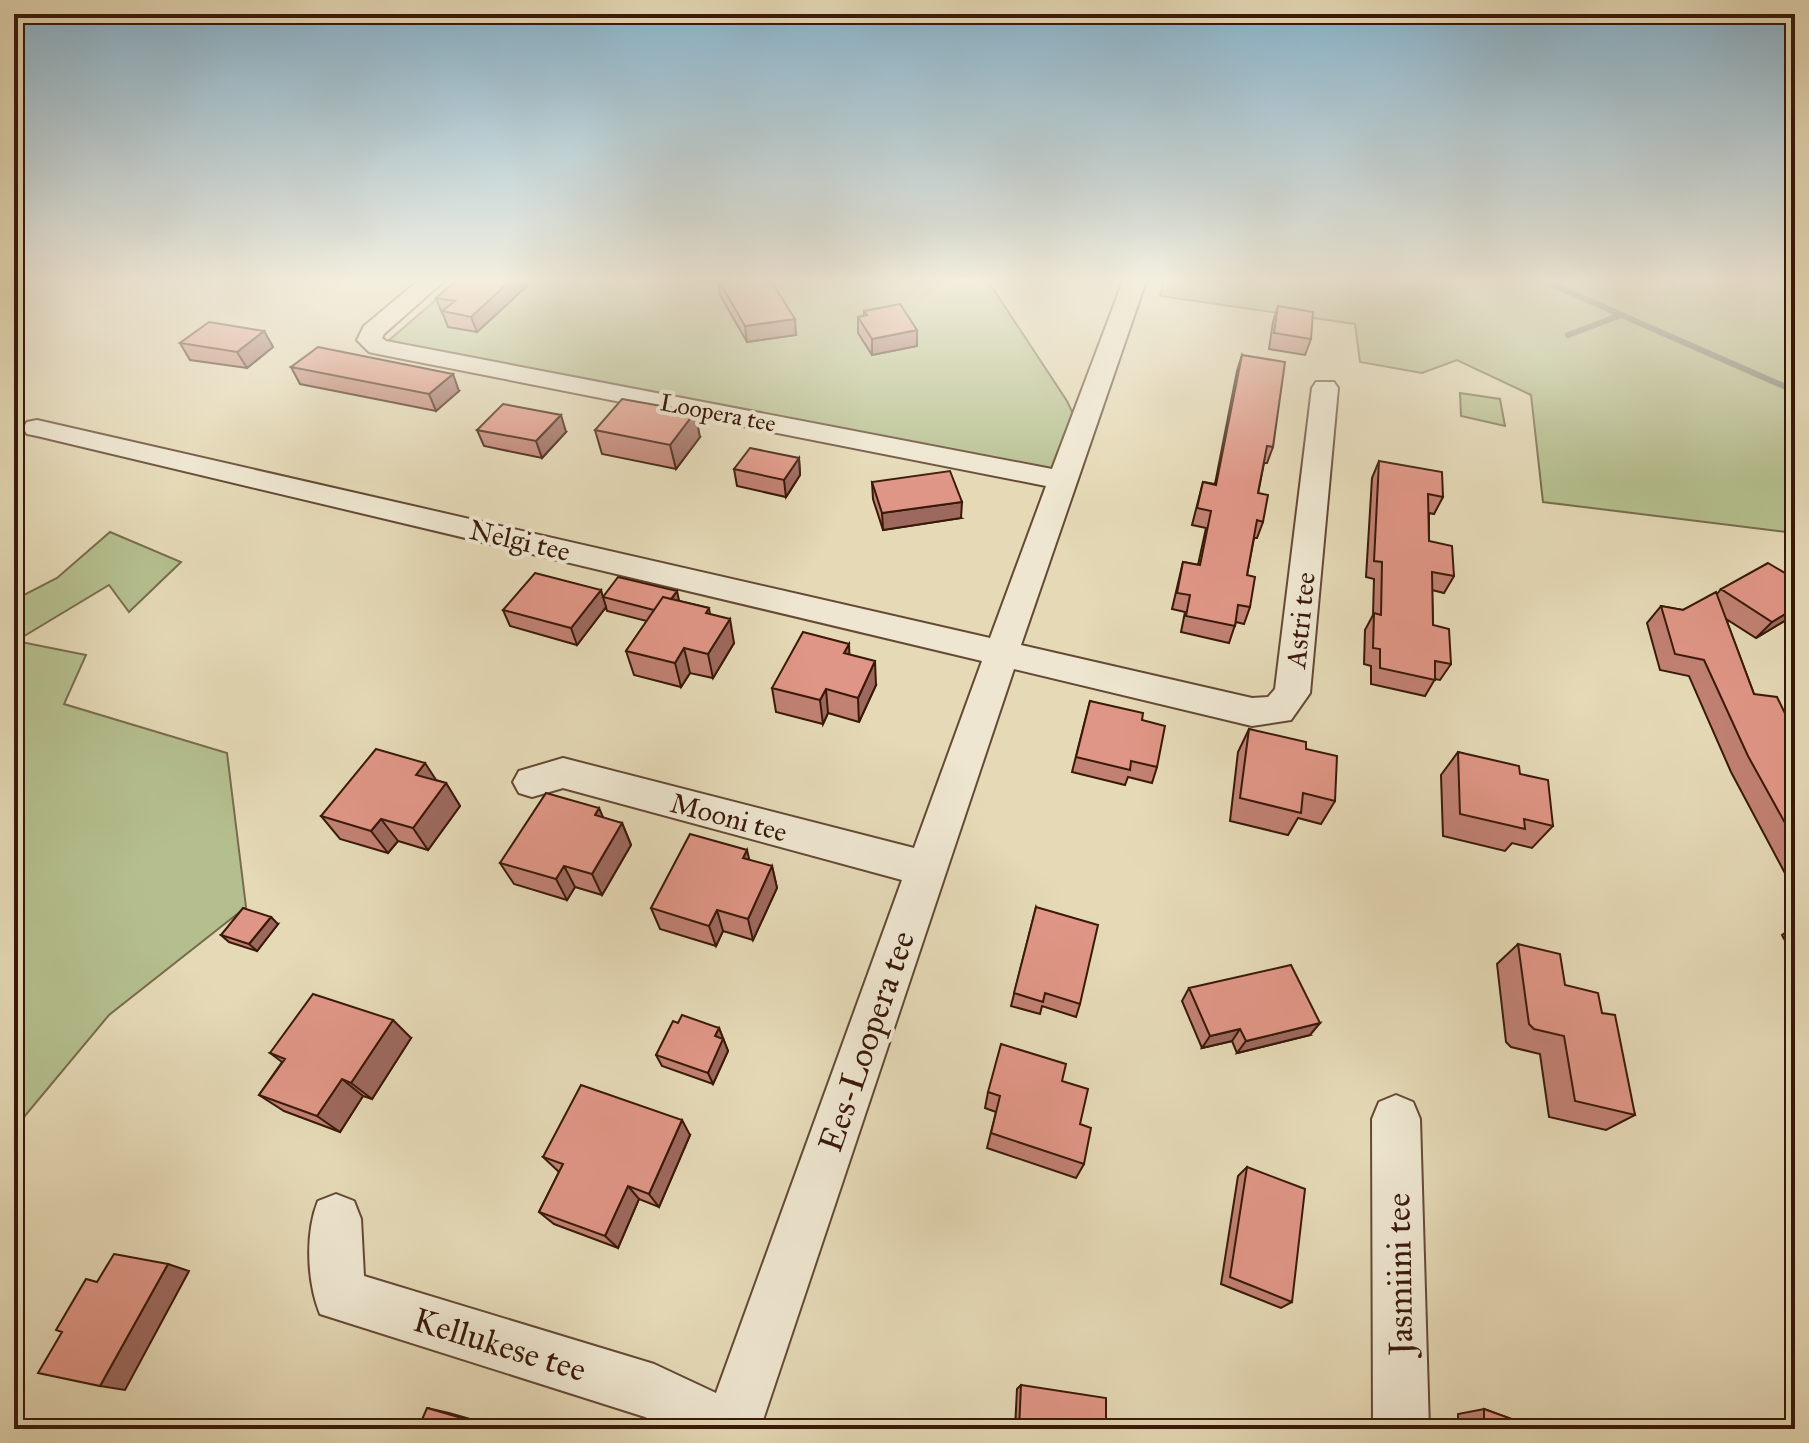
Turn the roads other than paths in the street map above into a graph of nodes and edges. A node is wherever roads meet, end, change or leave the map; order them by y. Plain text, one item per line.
1 (385, 348) edge
2 (1110, 348) edge
3 (1325, 388) dead end
4 (37, 428) dead end
5 (1062, 480) junction
6 (1002, 653) junction
7 (532, 782) dead end
8 (926, 869) junction
9 (1396, 1119) dead end
10 (336, 1219) dead end
11 (730, 1429) edge
12 (1401, 1429) edge

1 - 5 street, Loopera tee
2 - 5 street
3 - 6 street, Astri tee
4 - 6 street, Nelgi tee
5 - 6 street
6 - 8 street, Ees-Loopera tee
7 - 8 street, Mooni tee
8 - 11 street, Ees-Loopera tee
9 - 12 street, Jasmiini tee
10 - 11 street, Kellukese tee

